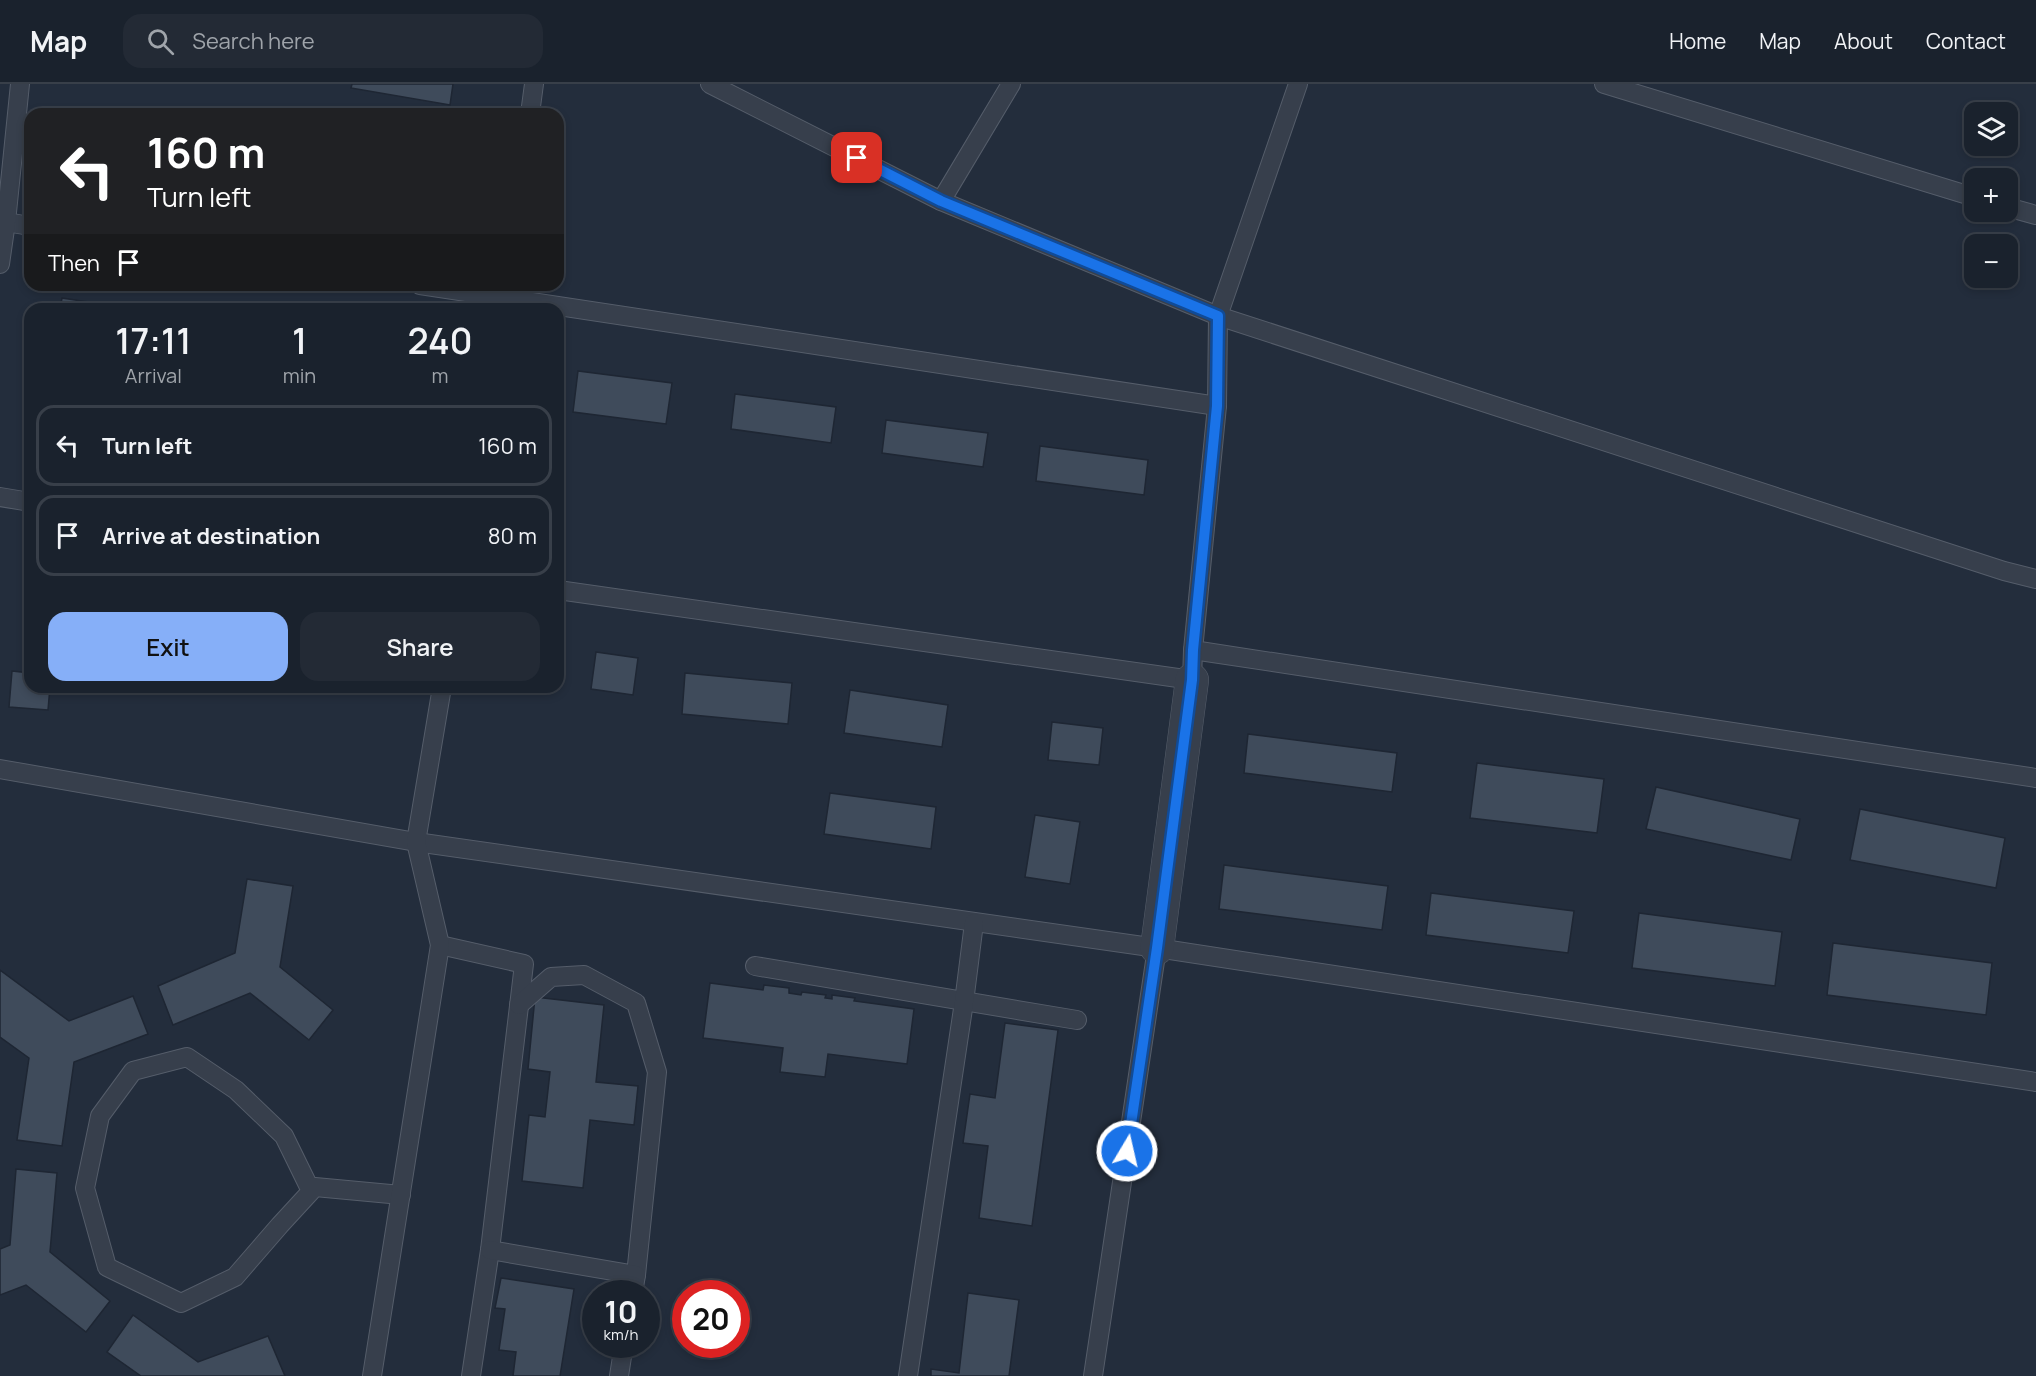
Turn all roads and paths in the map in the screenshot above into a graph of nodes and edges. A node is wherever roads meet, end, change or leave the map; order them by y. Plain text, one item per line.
1 (20, 84) edge
2 (534, 84) edge
3 (710, 84) edge
4 (1011, 84) edge
5 (1298, 84) edge
6 (1604, 84) edge
7 (531, 108) edge
8 (1964, 194) edge
9 (941, 201) junction
10 (2018, 210) edge
11 (2036, 215) edge
12 (6, 222) junction
13 (24, 225) edge
14 (0, 264) edge
15 (461, 291) edge
16 (508, 298) edge
17 (541, 303) edge
18 (564, 307) edge
19 (1218, 316) junction
20 (1217, 406) junction
21 (0, 497) edge
22 (24, 501) edge
23 (2036, 579) edge
24 (564, 591) edge
25 (1193, 665) junction
26 (441, 693) edge
27 (0, 769) edge
28 (2036, 778) edge
29 (416, 842) junction
30 (974, 923) junction
31 (441, 945) junction
32 (1157, 948) junction
33 (755, 966) dead end
34 (964, 1002) junction
35 (519, 1005) junction
36 (1077, 1020) dead end
37 (2036, 1082) edge
38 (315, 1187) junction
39 (401, 1195) junction
40 (490, 1250) junction
41 (617, 1280) edge
42 (634, 1280) edge
43 (622, 1358) edge
44 (372, 1376) edge
45 (471, 1376) edge
46 (619, 1376) edge
47 (908, 1376) edge
48 (1093, 1376) edge

1 - 12 lane
2 - 7 lane
3 - 9 lane
4 - 9 lane
5 - 19 lane
6 - 8 lane
9 - 19 lane
10 - 11 lane
12 - 13 lane
12 - 14 lane
15 - 16 lane
16 - 17 lane
18 - 20 lane
19 - 20 lane
19 - 23 lane
20 - 25 lane
21 - 22 lane
24 - 25 lane
25 - 28 lane
25 - 32 street
26 - 29 lane
27 - 29 lane
29 - 30 lane
29 - 31 lane
30 - 32 lane
30 - 34 lane
31 - 35 lane
31 - 39 lane
32 - 37 lane
32 - 48 lane
33 - 34 lane
34 - 36 lane
34 - 47 lane
35 - 40 lane
35 - 42 lane
38 - 38 lane
38 - 39 lane
39 - 44 lane
40 - 41 lane
40 - 45 lane
43 - 46 lane

